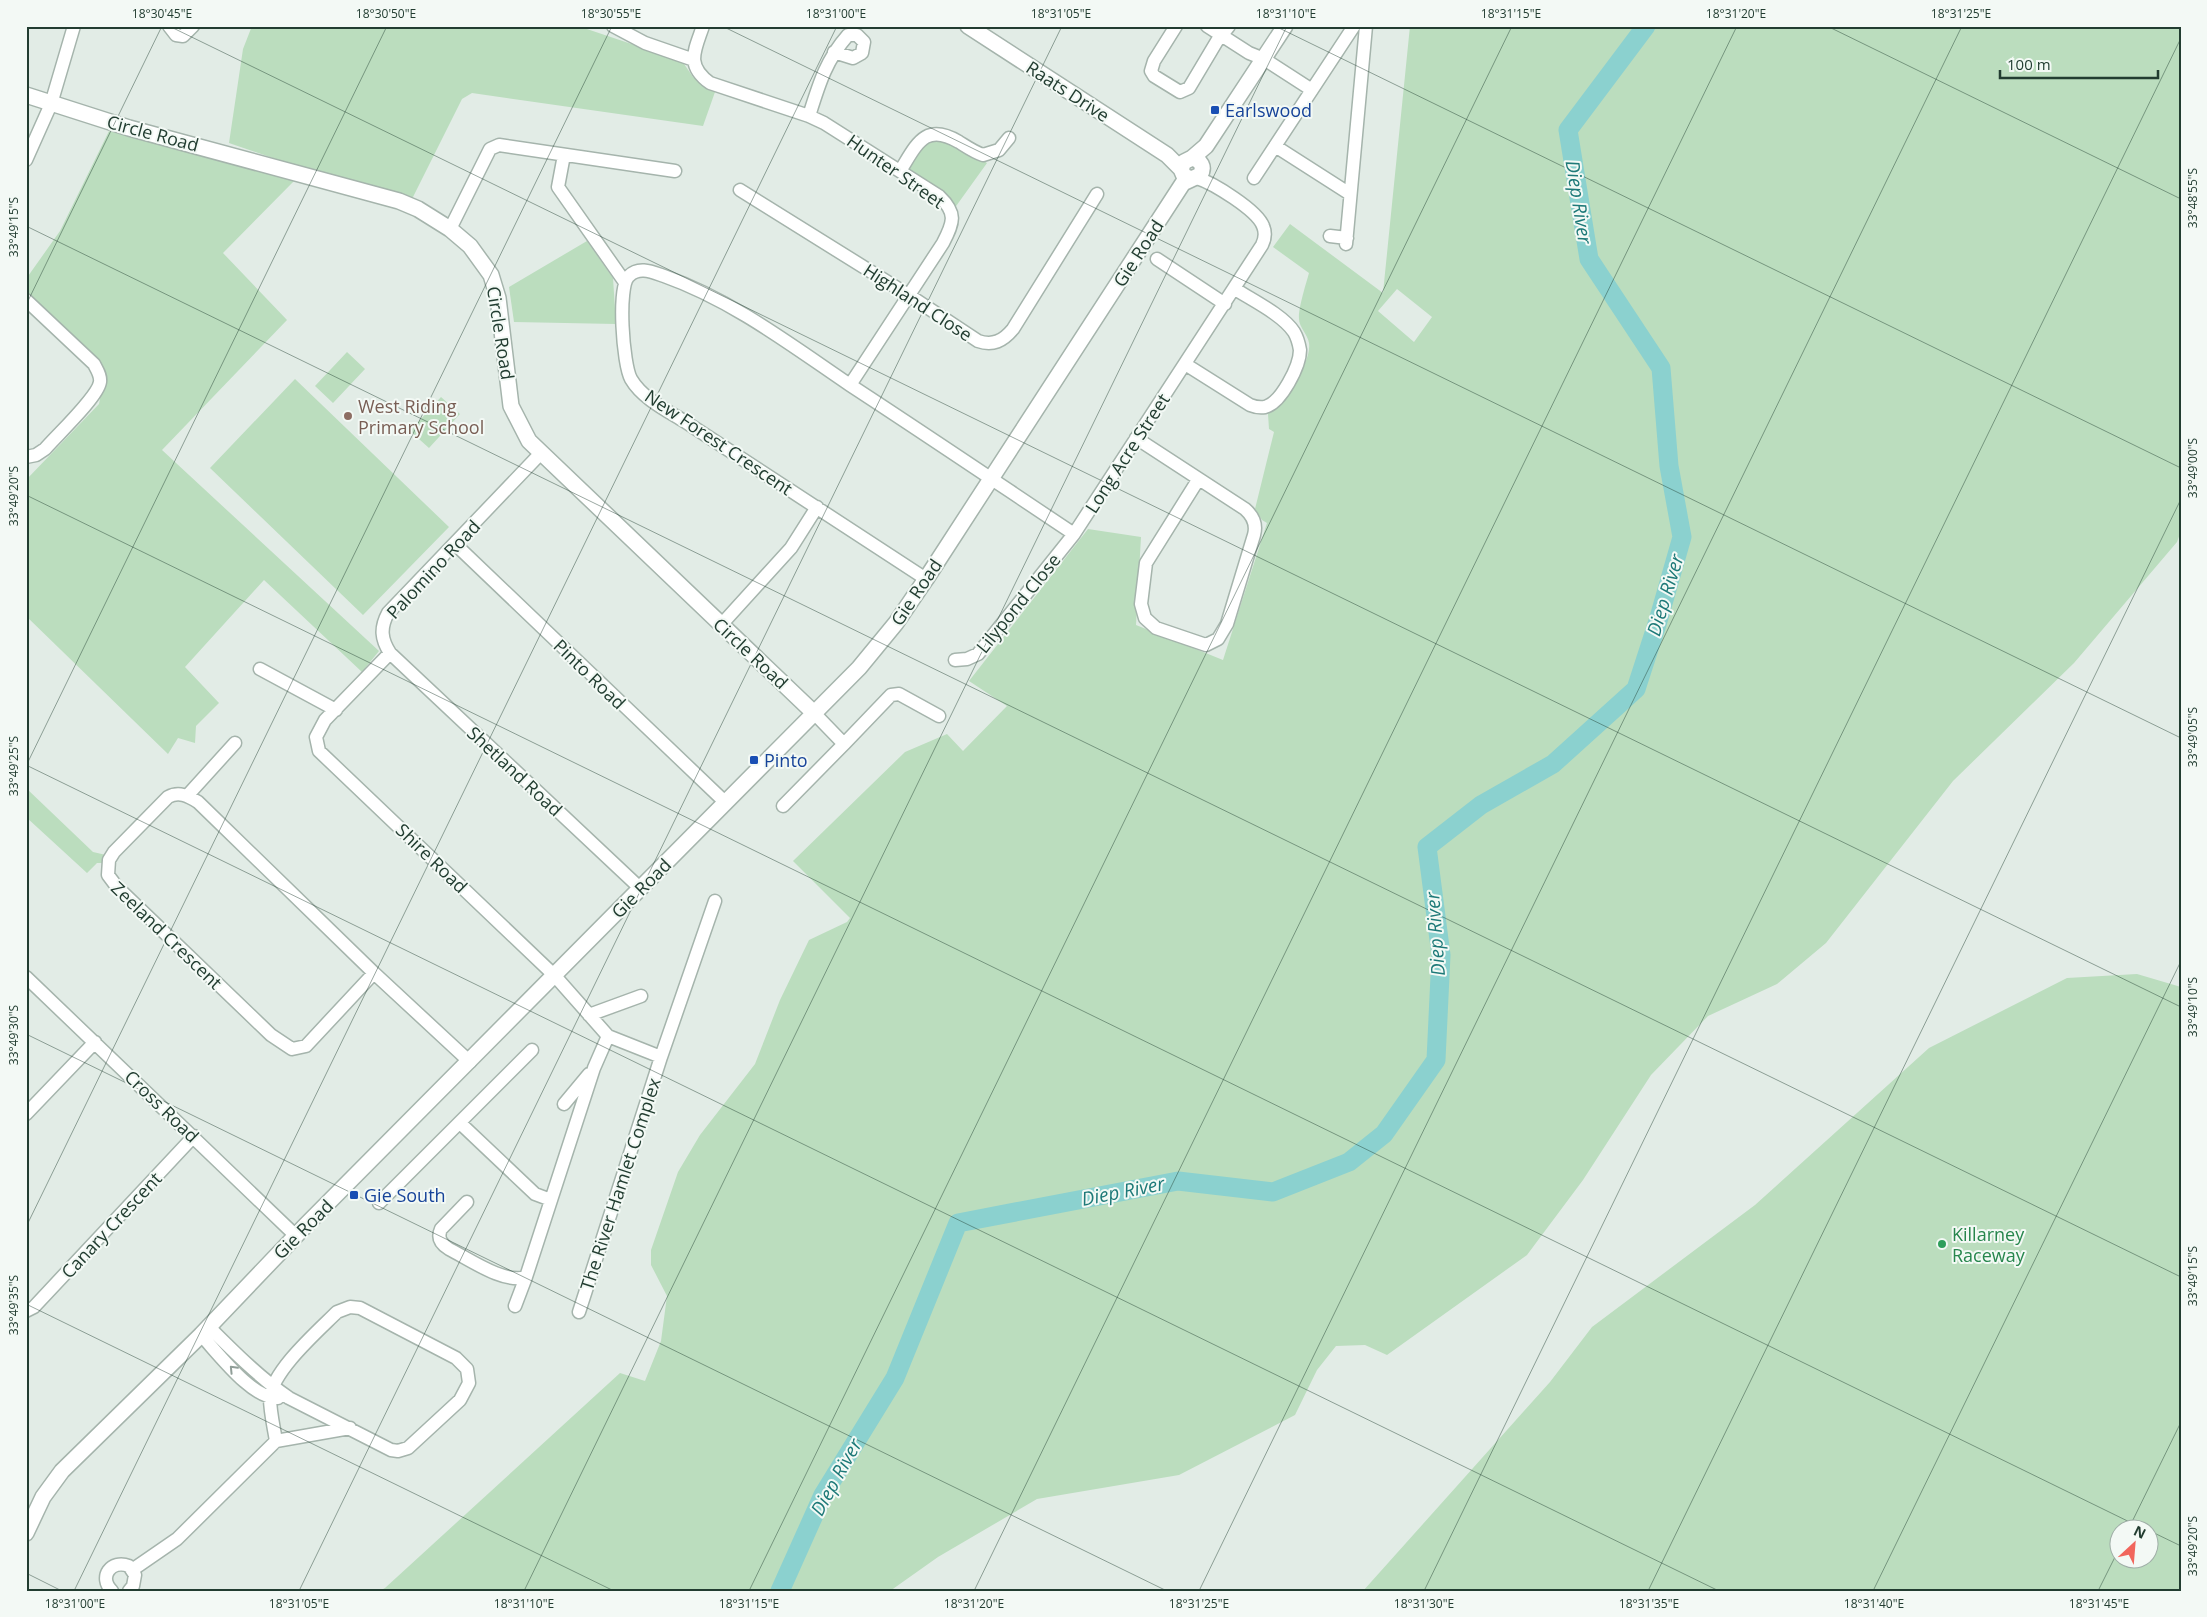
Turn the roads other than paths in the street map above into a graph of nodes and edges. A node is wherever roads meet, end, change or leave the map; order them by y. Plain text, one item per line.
1 (74, 26) edge
2 (169, 26) edge
3 (193, 26) edge
4 (613, 26) edge
5 (703, 26) edge
6 (968, 26) edge
7 (1176, 26) edge
8 (1207, 26) edge
9 (1285, 26) edge
10 (1366, 26) edge
11 (1225, 31) edge
12 (1351, 31) edge
13 (834, 52) dead end
14 (1365, 52) junction
15 (694, 60) junction
16 (1261, 62) junction
17 (1310, 93) junction
18 (26, 94) edge
19 (51, 104) junction
20 (809, 116) junction
21 (1009, 138) dead end
22 (1275, 146) junction
23 (564, 155) junction
24 (26, 160) edge
25 (1194, 170) junction
26 (675, 171) dead end
27 (900, 171) junction
28 (1254, 178) dead end
29 (740, 190) dead end
30 (1097, 194) dead end
31 (1350, 194) junction
32 (450, 229) junction
33 (1330, 236) dead end
34 (1157, 259) dead end
35 (624, 281) junction
36 (1235, 289) junction
37 (910, 296) junction
38 (26, 300) edge
39 (1225, 304) junction
40 (1185, 364) junction
41 (850, 385) junction
42 (1136, 438) junction
43 (541, 453) junction
44 (26, 458) edge
45 (991, 478) junction
46 (1198, 480) junction
47 (817, 507) junction
48 (1074, 534) junction
49 (455, 544) junction
50 (926, 579) junction
51 (721, 625) junction
52 (390, 653) junction
53 (955, 660) dead end
54 (260, 669) dead end
55 (336, 710) junction
56 (814, 713) junction
57 (939, 716) dead end
58 (235, 743) dead end
59 (844, 744) junction
60 (187, 796) junction
61 (726, 803) junction
62 (783, 806) dead end
63 (640, 889) junction
64 (715, 901) dead end
65 (374, 973) junction
66 (555, 976) junction
67 (26, 977) edge
68 (641, 996) dead end
69 (589, 1014) junction
70 (608, 1036) junction
71 (95, 1042) junction
72 (532, 1050) dead end
73 (661, 1057) junction
74 (470, 1062) junction
75 (594, 1068) junction
76 (564, 1104) dead end
77 (26, 1114) edge
78 (460, 1123) junction
79 (194, 1136) junction
80 (551, 1200) junction
81 (467, 1202) dead end
82 (379, 1203) dead end
83 (296, 1236) junction
84 (526, 1277) junction
85 (515, 1306) dead end
86 (26, 1311) edge
87 (579, 1312) dead end
88 (205, 1330) junction
89 (272, 1393) junction
90 (350, 1428) junction
91 (276, 1441) junction
92 (26, 1533) edge
93 (132, 1570) junction
94 (112, 1591) edge
95 (129, 1591) edge

1 - 19 street
2 - 3 street
4 - 15 street
5 - 15 street
6 - 25 street, Raats Drive
7 - 11 street
8 - 11 street
9 - 16 street, Gie Road
10 - 14 street
11 - 16 street
12 - 14 street
12 - 17 street
13 - 20 street
14 - 31 street
15 - 20 street, Hunter Street
16 - 17 street
16 - 25 street, Gie Road
17 - 22 street
18 - 19 street, Circle Road
19 - 24 street
19 - 32 street, Circle Road
20 - 27 street, Hunter Street
21 - 27 street
22 - 28 street
22 - 31 street
23 - 26 street
23 - 32 street
23 - 35 street
25 - 36 street, Long Acre Street
25 - 45 street, Gie Road
27 - 37 street, Hunter Street
29 - 37 street, Highland Close
30 - 37 street, Highland Close
31 - 33 street
32 - 43 street, Circle Road
34 - 39 street
35 - 41 street
35 - 47 street, New Forest Crescent
36 - 39 street, Long Acre Street
36 - 40 street
37 - 41 street, Hunter Street
38 - 44 street
39 - 40 street, Long Acre Street
40 - 42 street, Long Acre Street
41 - 45 street
42 - 46 street
42 - 48 street, Long Acre Street
43 - 49 street, Palomino Road
43 - 51 street, Circle Road
45 - 48 street
45 - 50 street, Gie Road
46 - 46 street
47 - 50 street, New Forest Crescent
47 - 51 street
48 - 53 street, Lilypond Close
49 - 52 street, Palomino Road
49 - 61 street, Pinto Road
50 - 56 street, Gie Road
51 - 56 street, Circle Road
52 - 55 street
52 - 63 street, Shetland Road
54 - 55 street
55 - 66 street, Shire Road
56 - 59 street
56 - 61 street, Gie Road
57 - 59 street
58 - 60 street
59 - 62 street
60 - 65 street
60 - 65 street, Zeeland Crescent
61 - 63 street, Gie Road
63 - 66 street, Gie Road
64 - 73 street, The River Hamlet Complex
65 - 74 street
66 - 69 street, The River Hamlet Complex
66 - 74 street, Gie Road
67 - 71 street, Cross Road
68 - 69 street
69 - 70 street, The River Hamlet Complex
70 - 73 street, The River Hamlet Complex
70 - 75 street
71 - 77 street
71 - 79 street, Cross Road
72 - 78 street
73 - 87 street, The River Hamlet Complex
74 - 83 street, Gie Road
75 - 76 street
75 - 80 street
78 - 80 street
78 - 82 street
79 - 83 street, Cross Road
79 - 86 street, Canary Crescent
80 - 84 street
81 - 84 street
83 - 88 street, Gie Road
84 - 85 street
88 - 89 street
88 - 92 street, Gie Road
89 - 90 street
89 - 90 street
89 - 91 street
90 - 91 street
91 - 93 street
93 - 94 street
93 - 95 street

